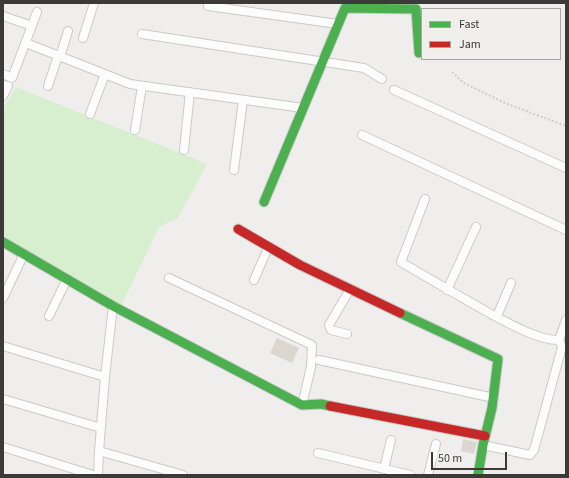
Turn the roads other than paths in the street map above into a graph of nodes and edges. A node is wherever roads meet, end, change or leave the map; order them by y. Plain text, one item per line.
1 (94, 3) edge
2 (209, 3) edge
3 (37, 12) dead end
4 (3, 16) edge
5 (338, 24) junction
6 (32, 26) junction
7 (68, 31) dead end
8 (142, 34) dead end
9 (83, 38) dead end
10 (26, 43) junction
11 (420, 53) dead end
12 (59, 56) junction
13 (322, 61) junction
14 (3, 74) edge
15 (105, 74) junction
16 (382, 79) dead end
17 (3, 85) edge
18 (48, 86) dead end
19 (142, 86) junction
20 (394, 90) dead end
21 (190, 92) junction
22 (3, 96) edge
23 (243, 100) junction
24 (303, 108) junction
25 (90, 114) dead end
26 (135, 130) dead end
27 (362, 135) dead end
28 (184, 150) dead end
29 (566, 168) edge
30 (234, 170) dead end
31 (424, 199) dead end
32 (264, 202) dead end
33 (476, 227) dead end
34 (238, 229) dead end
35 (566, 230) edge
36 (3, 242) edge
37 (268, 248) junction
38 (24, 254) junction
39 (169, 278) dead end
40 (66, 279) junction
41 (254, 280) dead end
42 (511, 283) dead end
43 (447, 290) junction
44 (349, 291) junction
45 (3, 298) edge
46 (113, 306) junction
47 (49, 316) dead end
48 (496, 316) junction
49 (566, 320) edge
50 (347, 334) dead end
51 (560, 340) junction
52 (3, 346) edge
53 (319, 360) dead end
54 (105, 377) junction
55 (494, 398) junction
56 (3, 399) edge
57 (302, 405) junction
58 (101, 428) junction
59 (391, 440) dead end
60 (484, 440) junction
61 (436, 444) dead end
62 (3, 447) edge
63 (99, 451) junction
64 (318, 453) dead end
65 (384, 469) junction
66 (93, 475) edge
67 (98, 475) edge
68 (183, 475) edge
69 (410, 475) edge
70 (428, 475) edge
71 (478, 475) edge

1 - 9 street
2 - 5 street
3 - 6 street
4 - 6 street
5 - 11 street
5 - 13 street
6 - 10 street
7 - 12 street
8 - 13 street
10 - 12 street
10 - 14 street
12 - 15 street
12 - 18 street
13 - 16 street
13 - 24 street
15 - 19 street
15 - 25 street
17 - 22 street
19 - 21 street
19 - 26 street
20 - 29 street
21 - 23 street
21 - 28 street
23 - 24 street
23 - 30 street
24 - 32 street
27 - 35 street
31 - 43 street
33 - 43 street
34 - 37 street
36 - 38 street
37 - 41 street
37 - 44 street
38 - 40 street
38 - 45 street
39 - 57 street
40 - 46 street
40 - 47 street
42 - 48 street
43 - 48 street
44 - 50 street
44 - 55 street
46 - 54 street
46 - 57 street
48 - 51 street
49 - 51 street
51 - 60 street
52 - 54 street
53 - 55 street
54 - 58 street
55 - 60 street
56 - 58 street
57 - 60 street
58 - 63 street
59 - 65 street
60 - 71 street
61 - 70 street
62 - 66 street
63 - 67 street
63 - 68 street
64 - 65 street
65 - 69 street

